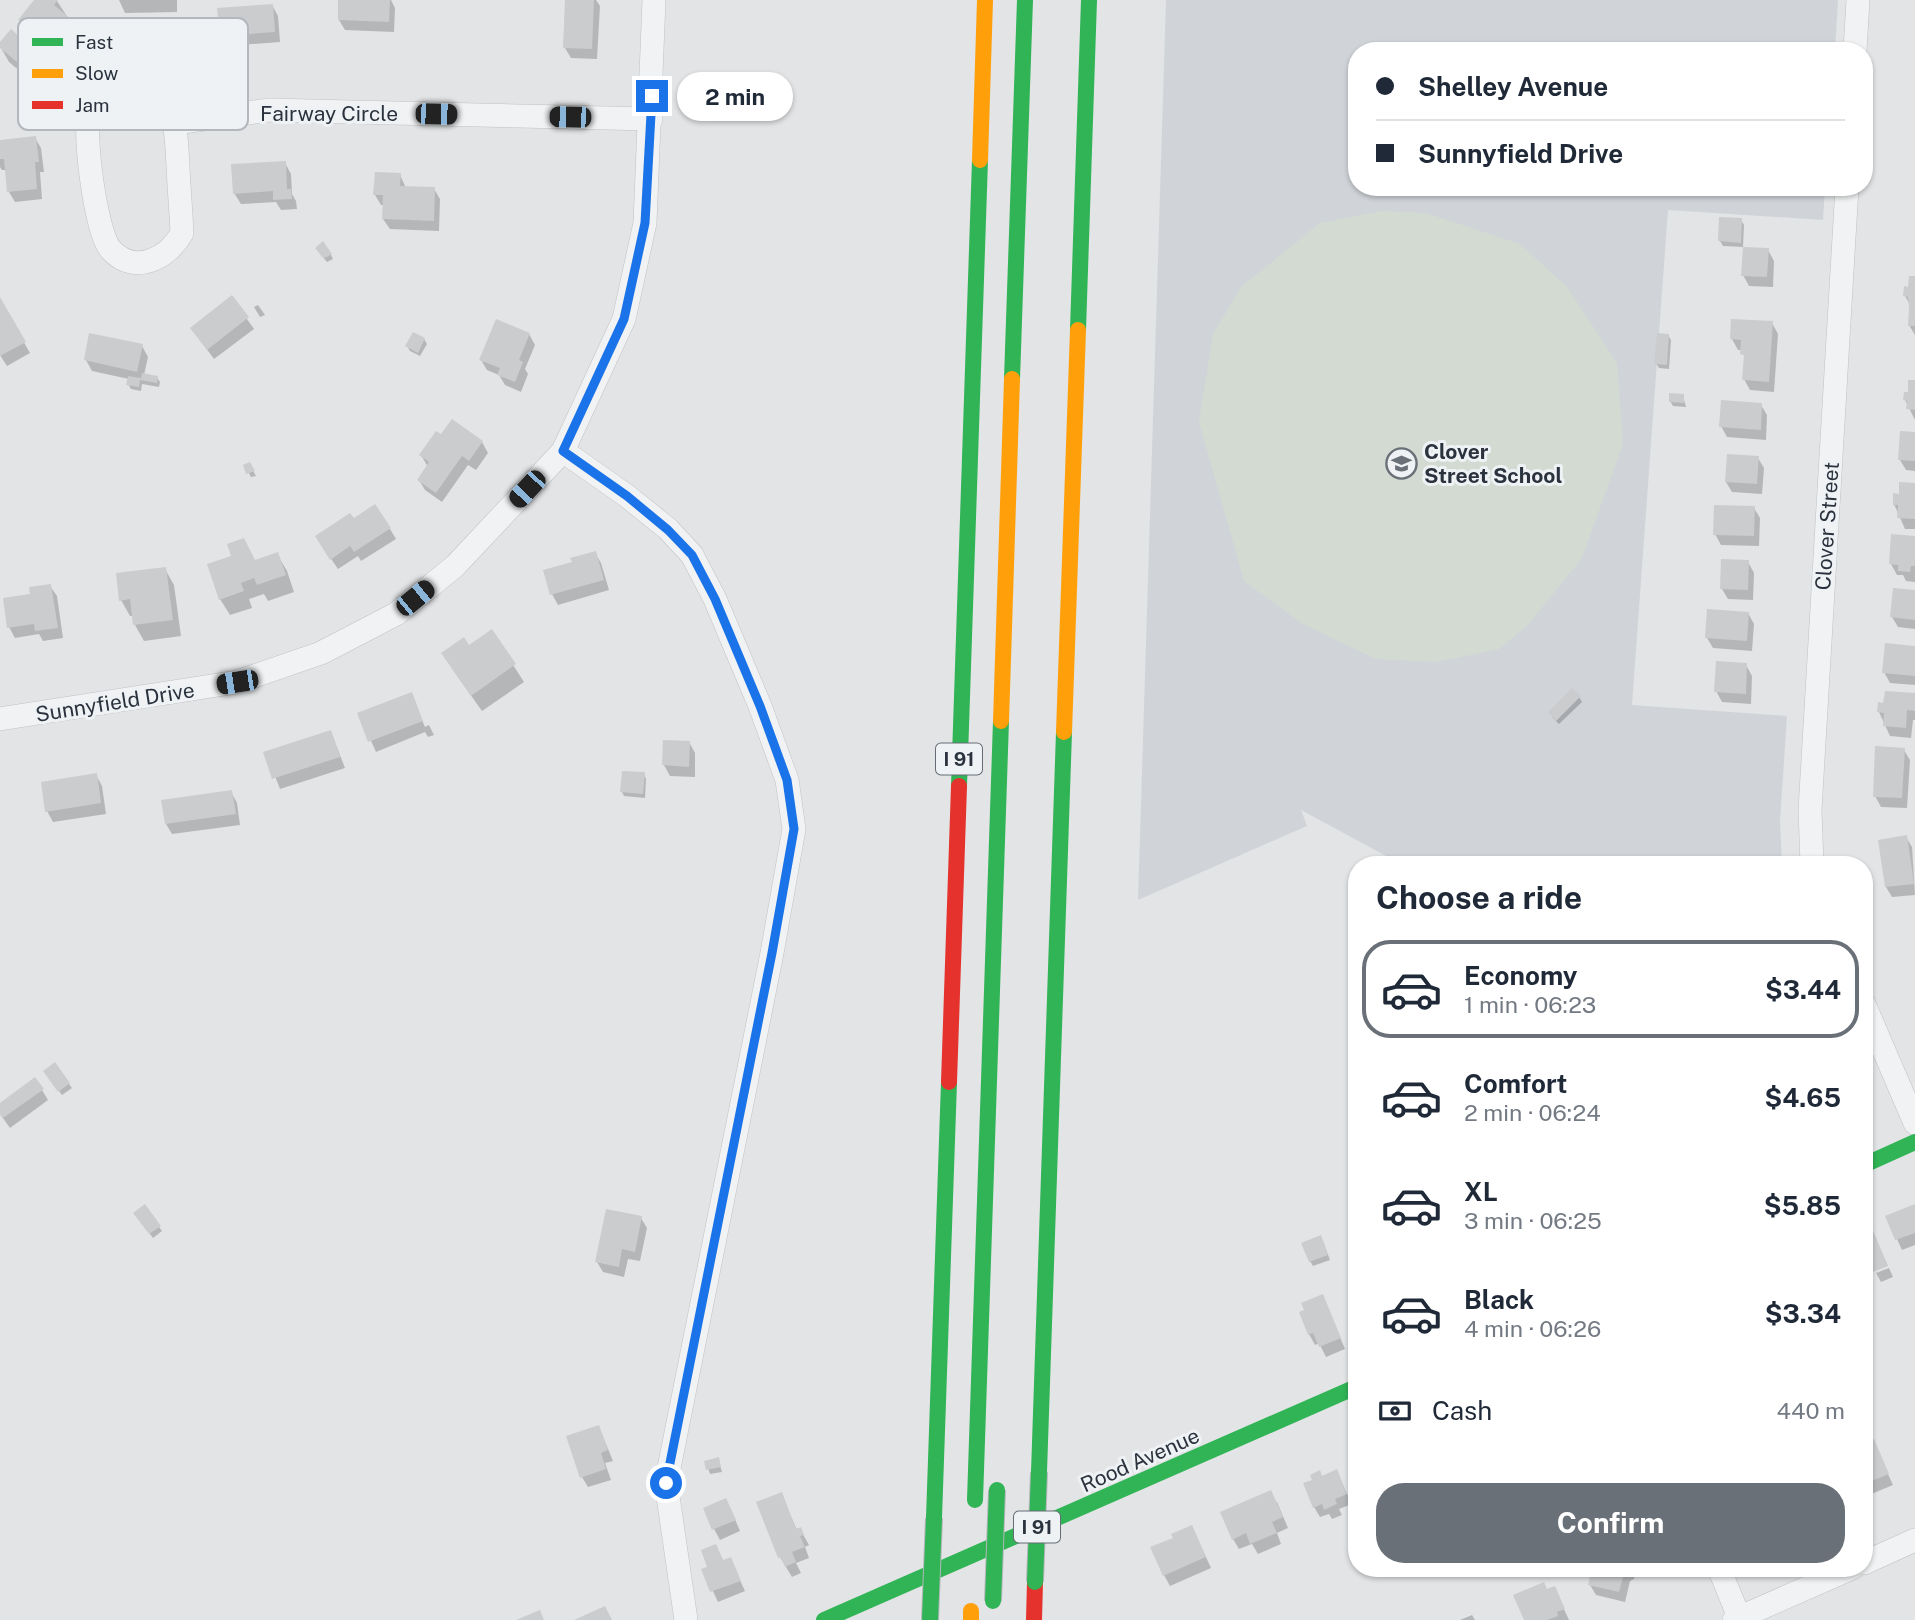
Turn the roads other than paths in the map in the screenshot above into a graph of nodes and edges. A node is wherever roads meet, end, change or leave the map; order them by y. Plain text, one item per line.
1 (654, 0) edge
2 (985, 0) edge
3 (1025, 0) edge
4 (1089, 0) edge
5 (1858, 0) edge
6 (1856, 42) edge
7 (248, 113) edge
8 (651, 120) junction
9 (88, 130) edge
10 (175, 130) edge
11 (1846, 196) edge
12 (563, 451) junction
13 (0, 719) edge
14 (1812, 856) edge
15 (1873, 1025) edge
16 (1915, 1123) edge
17 (1915, 1142) edge
18 (1873, 1161) edge
19 (1348, 1391) edge
20 (997, 1483) dead end
21 (974, 1507) dead end
22 (1915, 1540) edge
23 (973, 1541) dead end
24 (1873, 1559) edge
25 (972, 1569) dead end
26 (1722, 1577) edge
27 (1832, 1577) edge
28 (1736, 1619) edge
29 (686, 1620) edge
30 (824, 1620) edge
31 (930, 1620) edge
32 (992, 1620) edge
33 (1034, 1620) edge

1 - 8 street, Sunnyfield Drive
2 - 31 main road, I 91, bridge
3 - 21 main road
4 - 33 main road, I 91, bridge
5 - 6 street
7 - 8 street, Fairway Circle
8 - 12 street, Sunnyfield Drive
9 - 10 street
11 - 14 street, Clover Street
12 - 13 street, Sunnyfield Drive
12 - 29 street
15 - 16 street
17 - 18 main road
19 - 30 main road, Rood Avenue
20 - 32 main road, bridge
22 - 24 street
23 - 25 main road
26 - 28 street
27 - 28 street

